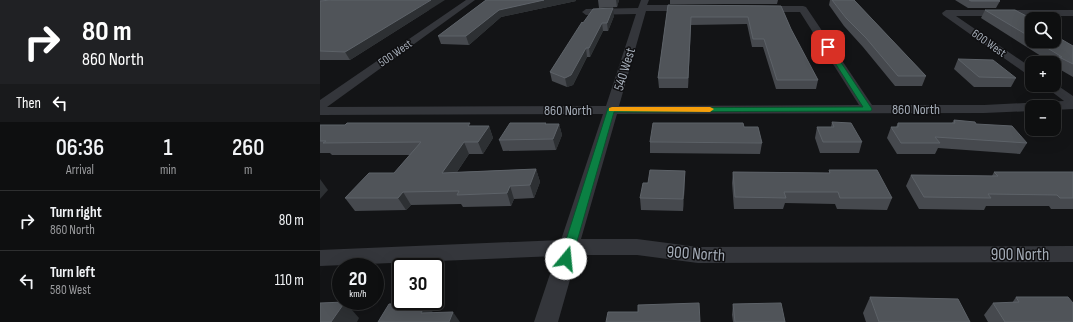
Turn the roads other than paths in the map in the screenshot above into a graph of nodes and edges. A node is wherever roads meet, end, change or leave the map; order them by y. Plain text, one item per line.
1 (471, 0) edge
2 (1062, 5) dead end
3 (643, 6) edge
4 (694, 8) edge
5 (757, 8) edge
6 (1073, 11) edge
7 (586, 12) dead end
8 (1025, 68) edge
9 (1059, 92) edge
10 (1073, 102) edge
11 (1073, 105) edge
12 (320, 106) edge
13 (1061, 106) edge
14 (1025, 107) edge
15 (868, 109) junction
16 (611, 110) junction
17 (320, 111) edge
18 (569, 247) junction
19 (1073, 254) edge
20 (320, 258) edge
21 (546, 322) edge

1 - 12 street, 500 West
2 - 6 street
3 - 4 street
3 - 7 street
3 - 16 street, 540 West
5 - 15 street
6 - 8 street, 600 West
9 - 10 street
11 - 13 street, 860 North
14 - 15 street, 860 North
15 - 16 street, 860 North
16 - 17 street, 860 North
16 - 18 street, 540 West
18 - 19 street, 900 North
18 - 20 street, 900 North
18 - 21 street, 540 West

